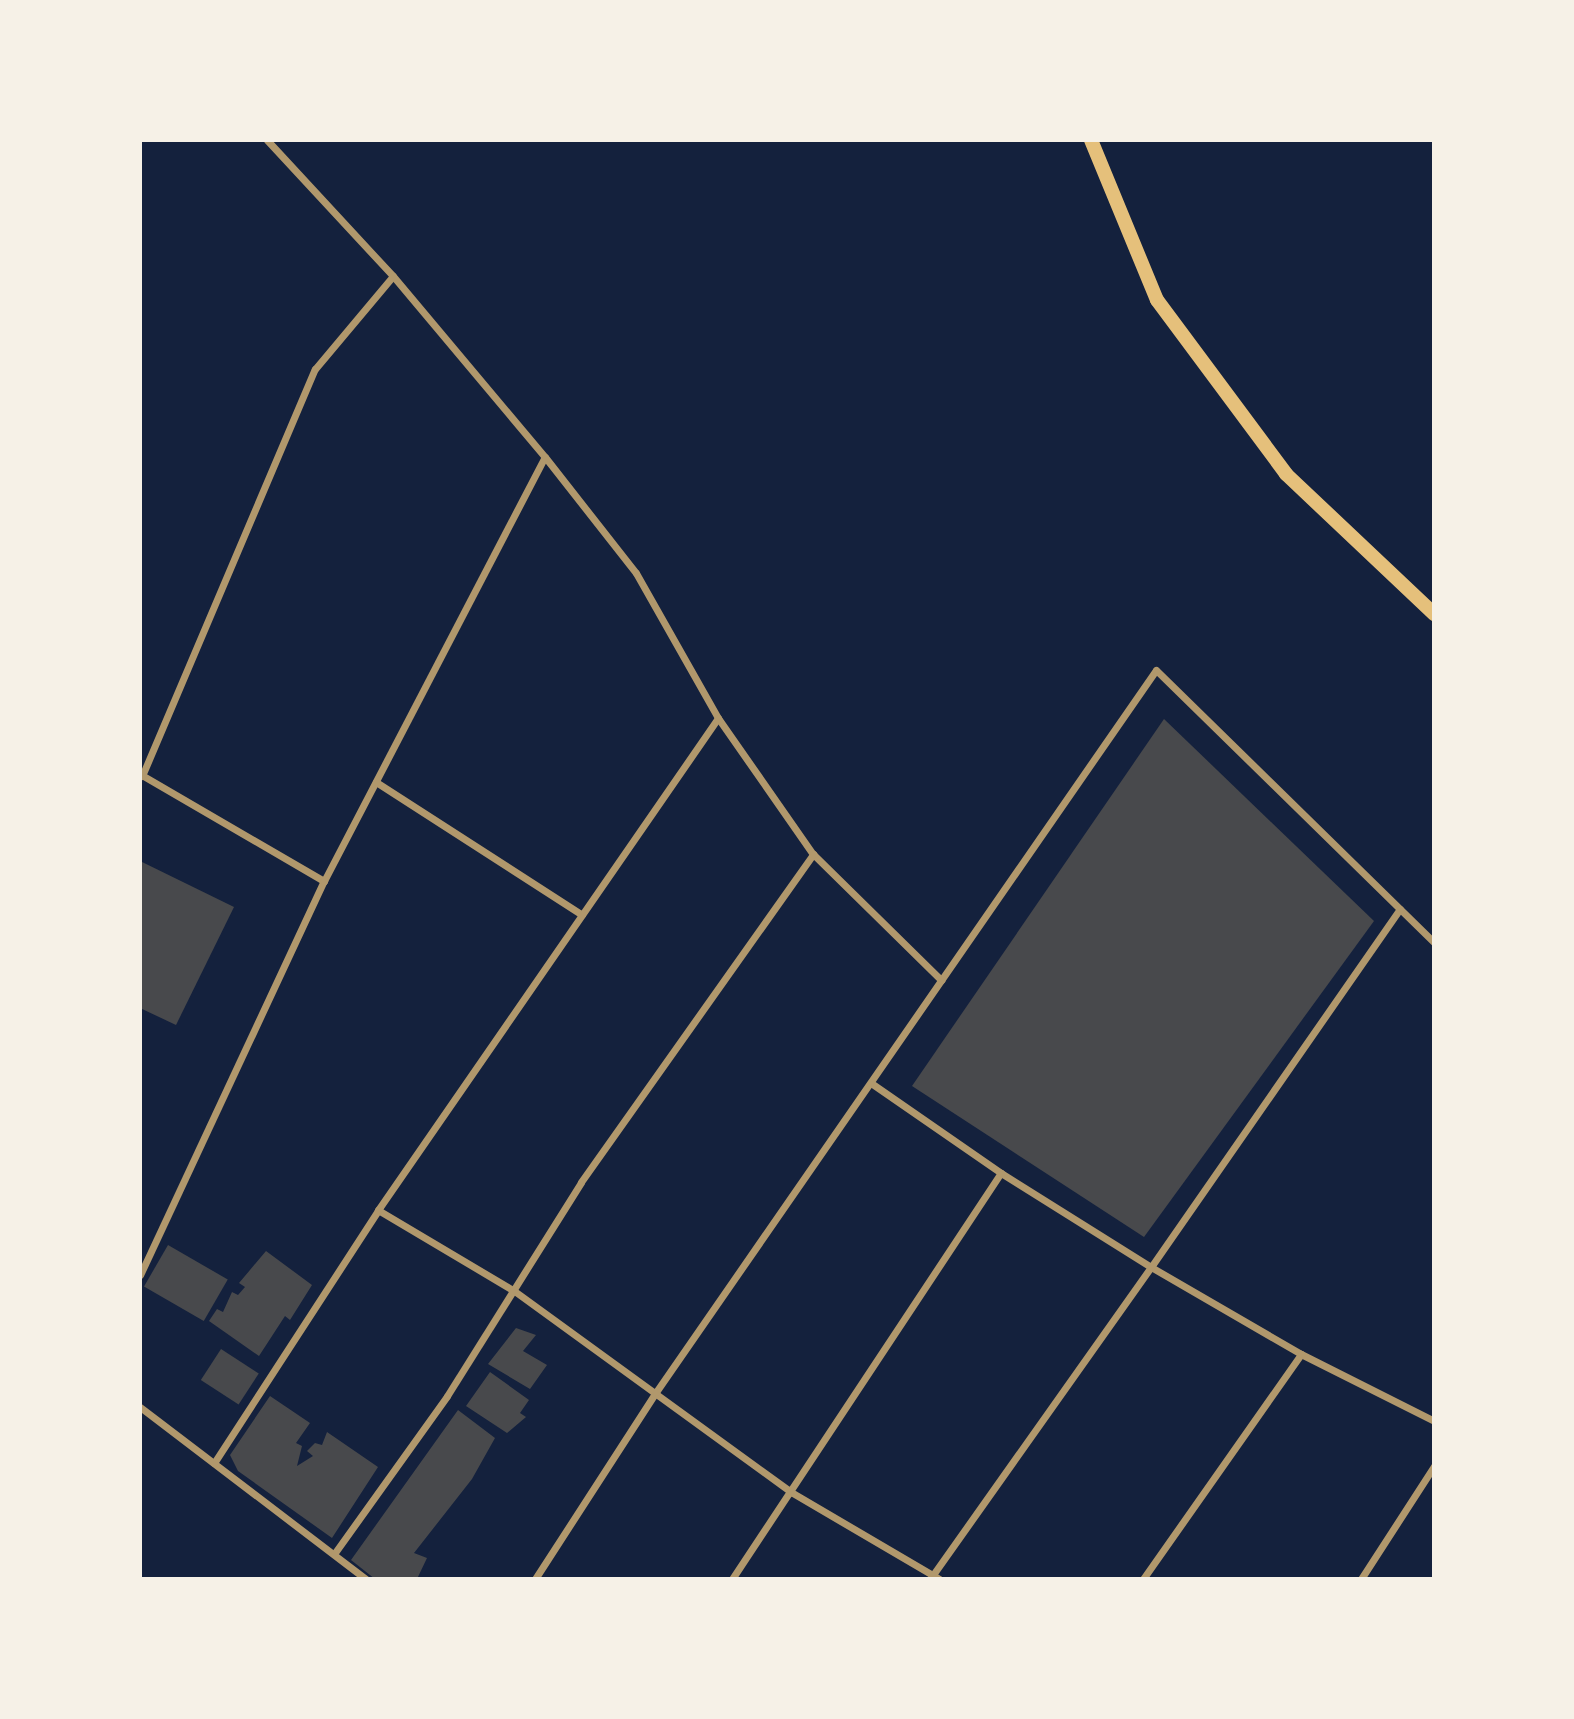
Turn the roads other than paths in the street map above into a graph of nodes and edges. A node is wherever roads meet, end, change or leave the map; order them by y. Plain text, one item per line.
1 (267, 140) edge
2 (1091, 140) edge
3 (393, 276) junction
4 (545, 457) junction
5 (1434, 614) edge
6 (718, 718) junction
7 (141, 775) edge
8 (376, 782) junction
9 (813, 854) junction
10 (324, 881) junction
11 (1399, 909) junction
12 (582, 915) junction
13 (1434, 942) edge
14 (942, 980) junction
15 (871, 1083) junction
16 (1001, 1173) junction
17 (378, 1210) junction
18 (1151, 1267) junction
19 (140, 1275) edge
20 (513, 1290) junction
21 (1301, 1354) junction
22 (656, 1392) junction
23 (140, 1407) edge
24 (1434, 1421) edge
25 (214, 1463) junction
26 (1434, 1466) edge
27 (791, 1492) junction
28 (334, 1554) junction
29 (934, 1578) edge
30 (366, 1579) edge
31 (535, 1579) edge
32 (732, 1579) edge
33 (1143, 1579) edge
34 (1361, 1579) edge

1 - 3 street
2 - 5 main road
3 - 4 street
3 - 7 street
4 - 6 street
4 - 8 street
6 - 9 street
6 - 12 street
7 - 10 street
8 - 10 street
8 - 12 street
9 - 14 street
9 - 20 street
10 - 19 street
11 - 13 street
11 - 14 street
11 - 18 street
12 - 17 street
14 - 15 street
15 - 16 street
15 - 22 street
16 - 18 street
16 - 27 street
17 - 20 street
17 - 25 street
18 - 21 street
18 - 29 street
20 - 22 street
20 - 28 street
21 - 24 street
21 - 33 street
22 - 27 street
22 - 31 street
23 - 25 street
25 - 28 street
26 - 34 street
27 - 29 street
27 - 32 street
28 - 30 street

